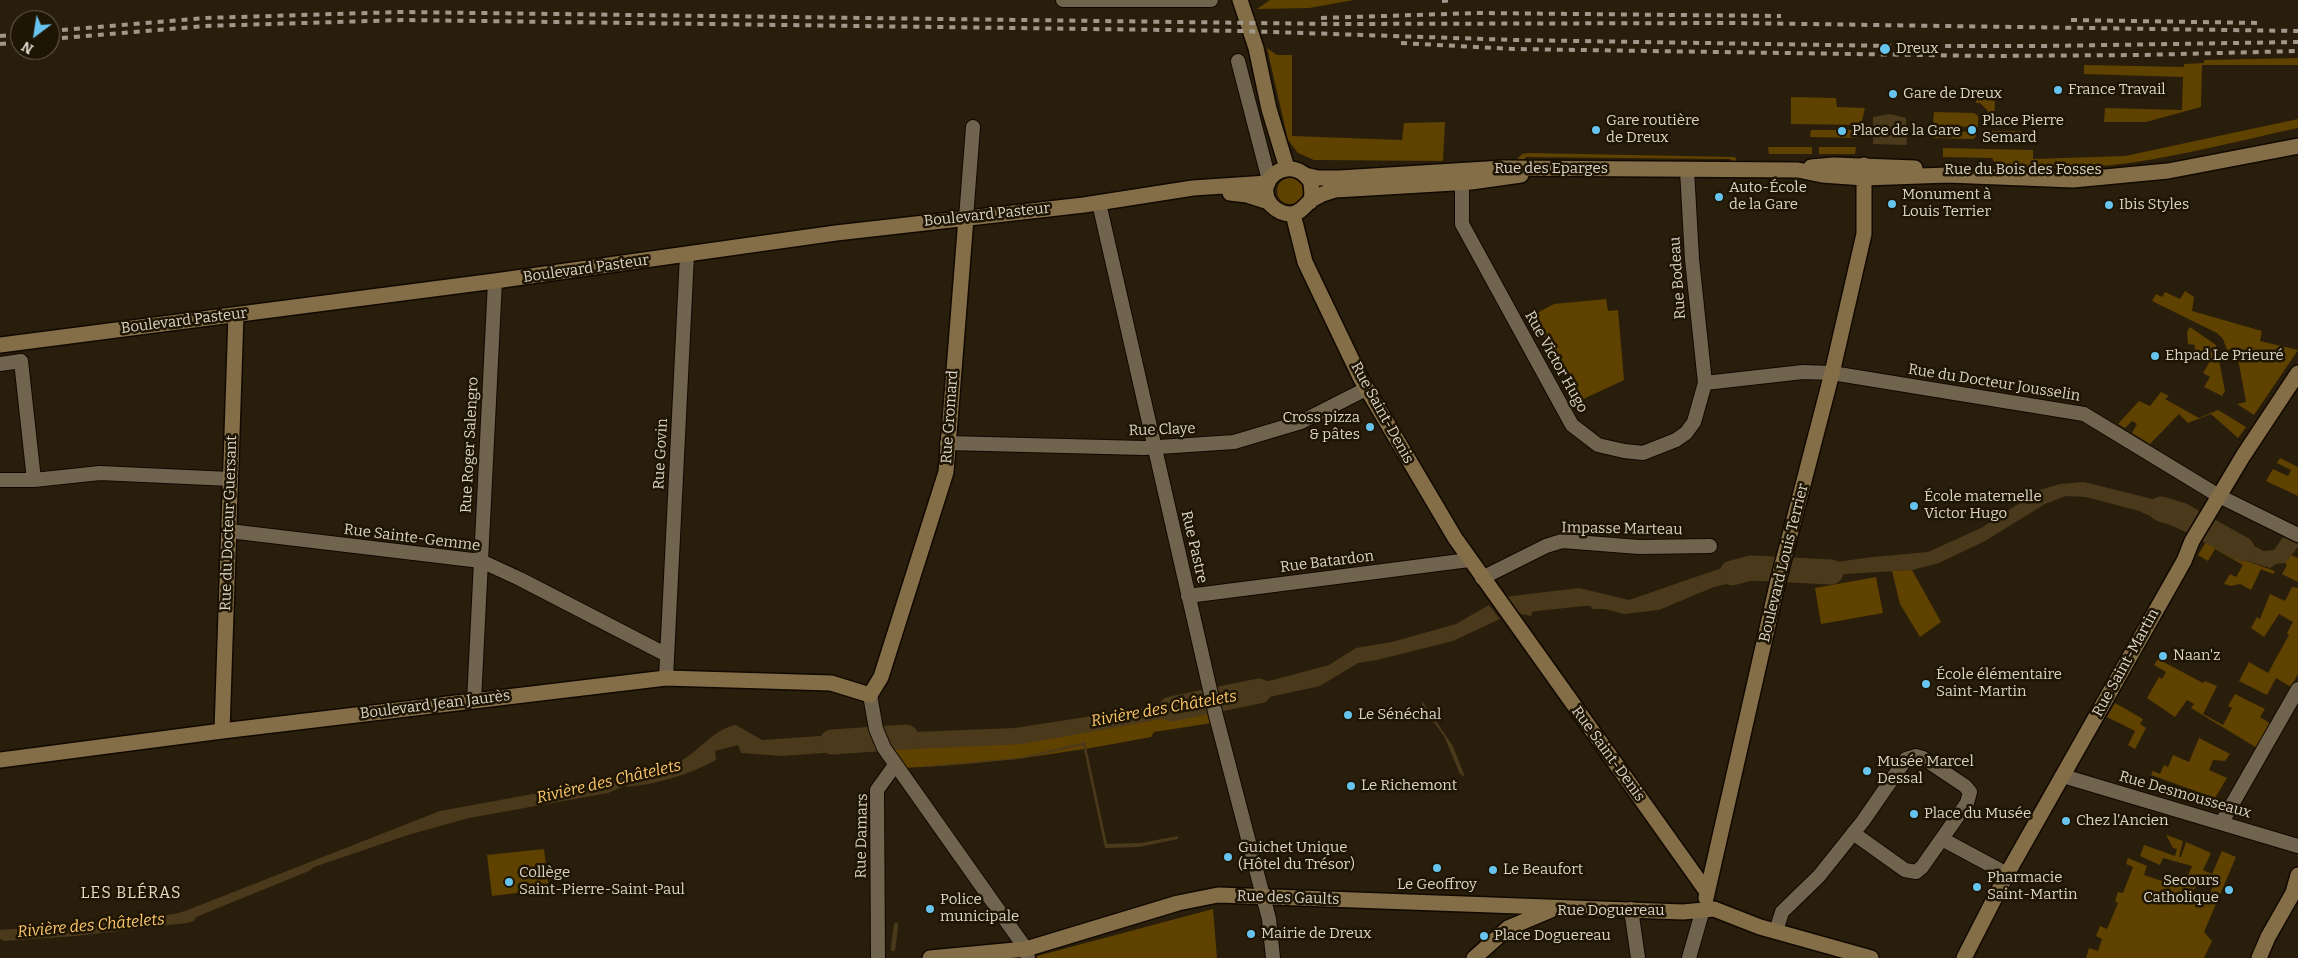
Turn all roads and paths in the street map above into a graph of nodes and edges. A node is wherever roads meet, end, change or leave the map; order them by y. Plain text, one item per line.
1 (1063, 0) edge
2 (1211, 0) edge
3 (1240, 0) edge
4 (1238, 61) dead end
5 (973, 127) dead end
6 (2298, 138) edge
7 (2298, 146) edge
8 (1287, 168) junction
9 (1687, 170) junction
10 (1864, 172) junction
11 (1305, 175) junction
12 (1462, 176) junction
13 (1268, 182) junction
14 (1171, 191) junction
15 (1269, 202) junction
16 (1310, 202) junction
17 (1099, 203) junction
18 (1293, 214) junction
19 (966, 218) junction
20 (687, 255) junction
21 (495, 281) junction
22 (236, 314) junction
23 (0, 345) edge
24 (0, 364) edge
25 (1832, 373) junction
26 (2298, 373) edge
27 (1705, 383) junction
28 (1366, 389) junction
29 (947, 443) junction
30 (1155, 447) junction
31 (230, 479) junction
32 (0, 480) edge
33 (34, 480) junction
34 (2219, 496) junction
35 (228, 532) junction
36 (2294, 533) edge
37 (1710, 546) dead end
38 (1469, 560) junction
39 (481, 562) junction
40 (1482, 578) junction
41 (1188, 596) junction
42 (668, 655) junction
43 (666, 678) junction
44 (2298, 689) edge
45 (870, 694) junction
46 (474, 701) junction
47 (222, 731) junction
48 (0, 760) edge
49 (894, 765) junction
50 (2062, 776) junction
51 (2222, 822) junction
52 (1853, 833) junction
53 (1942, 839) junction
54 (2298, 846) edge
55 (2008, 874) junction
56 (2298, 875) edge
57 (1707, 892) junction
58 (1264, 897) junction
59 (2298, 900) edge
60 (1557, 908) junction
61 (1631, 909) junction
62 (1703, 909) junction
63 (1776, 931) junction
64 (1027, 954) edge
65 (878, 958) edge
66 (930, 958) edge
67 (1273, 958) edge
68 (1474, 958) edge
69 (1638, 958) edge
70 (1689, 958) edge
71 (1871, 958) edge
72 (1964, 958) edge
73 (2258, 958) edge
74 (2267, 958) edge

1 - 2 street
3 - 8 street
4 - 13 street
5 - 19 street, Rue Gromard
6 - 10 street, Rue du Bois des Fosses
7 - 10 street, Rue du Bois des Fosses
8 - 11 street
8 - 13 street
9 - 10 street, Rue des Eparges
9 - 12 street, Rue des Eparges
9 - 27 street, Rue Bodeau
10 - 25 street, Boulevard Louis Terrier
11 - 12 street, Rue des Eparges
11 - 16 street
12 - 16 street
12 - 27 street, Rue Victor Hugo
13 - 14 street, Boulevard Pasteur
13 - 15 street
14 - 15 street, Boulevard Pasteur
14 - 17 street, Boulevard Pasteur
15 - 18 street
16 - 18 street
17 - 19 street, Boulevard Pasteur
17 - 30 street, Rue Pastre
18 - 28 street, Rue Saint-Denis
19 - 20 street, Boulevard Pasteur
19 - 29 street, Rue Gromard
20 - 21 street, Boulevard Pasteur
20 - 42 street, Rue Govin
21 - 22 street, Boulevard Pasteur
21 - 39 street, Rue Roger Salengro
22 - 23 street, Boulevard Pasteur
22 - 31 street, Rue du Docteur Guersant
24 - 33 street
25 - 27 street
25 - 34 street, Rue du Docteur Jousselin
25 - 57 street, Boulevard Louis Terrier
26 - 34 street, Rue Saint-Martin
28 - 30 street, Rue Claye
28 - 38 street, Rue Saint-Denis
29 - 30 street, Rue Claye
29 - 45 street, Rue Gromard
30 - 41 street, Rue Pastre
31 - 33 street
31 - 35 street, Rue du Docteur Guersant
32 - 33 street
34 - 36 street, Rue du Docteur Jousselin
34 - 50 street, Rue Saint-Martin
35 - 39 street, Rue Sainte-Gemme
35 - 47 street, Rue du Docteur Guersant
37 - 40 street, Impasse Marteau
38 - 40 street, Rue Saint-Denis
38 - 41 street, Rue Batardon
39 - 42 street, Rue Sainte-Gemme
39 - 46 street, Rue Roger Salengro
40 - 57 street, Rue Saint-Denis
41 - 58 street, Rue Pastre
42 - 43 street
43 - 45 street, Boulevard Jean Jaurès
43 - 46 street, Boulevard Jean Jaurès
44 - 51 street
45 - 49 street
46 - 47 street, Boulevard Jean Jaurès
47 - 48 street, Boulevard Jean Jaurès
49 - 64 street
49 - 65 street, Rue Damars
50 - 51 street, Rue Desmousseaux
50 - 55 street, Rue Saint-Martin
51 - 54 street, Rue Desmousseaux
52 - 53 street
52 - 53 street
52 - 63 street
53 - 55 street
55 - 72 street, Rue Saint-Martin
56 - 73 street
57 - 62 street, Boulevard Louis Terrier
58 - 60 street, Rue des Gaults
58 - 64 street, Rue des Gaults
58 - 67 street, Rue Pastre
59 - 74 street
60 - 61 street, Rue Doguereau
60 - 68 street, Rue Doguereau
61 - 62 street, Rue Doguereau
61 - 69 street
62 - 63 street, Rue Doguereau
62 - 70 street, Boulevard Louis Terrier
63 - 71 street, Rue Doguereau
64 - 66 street, Rue des Gaults

